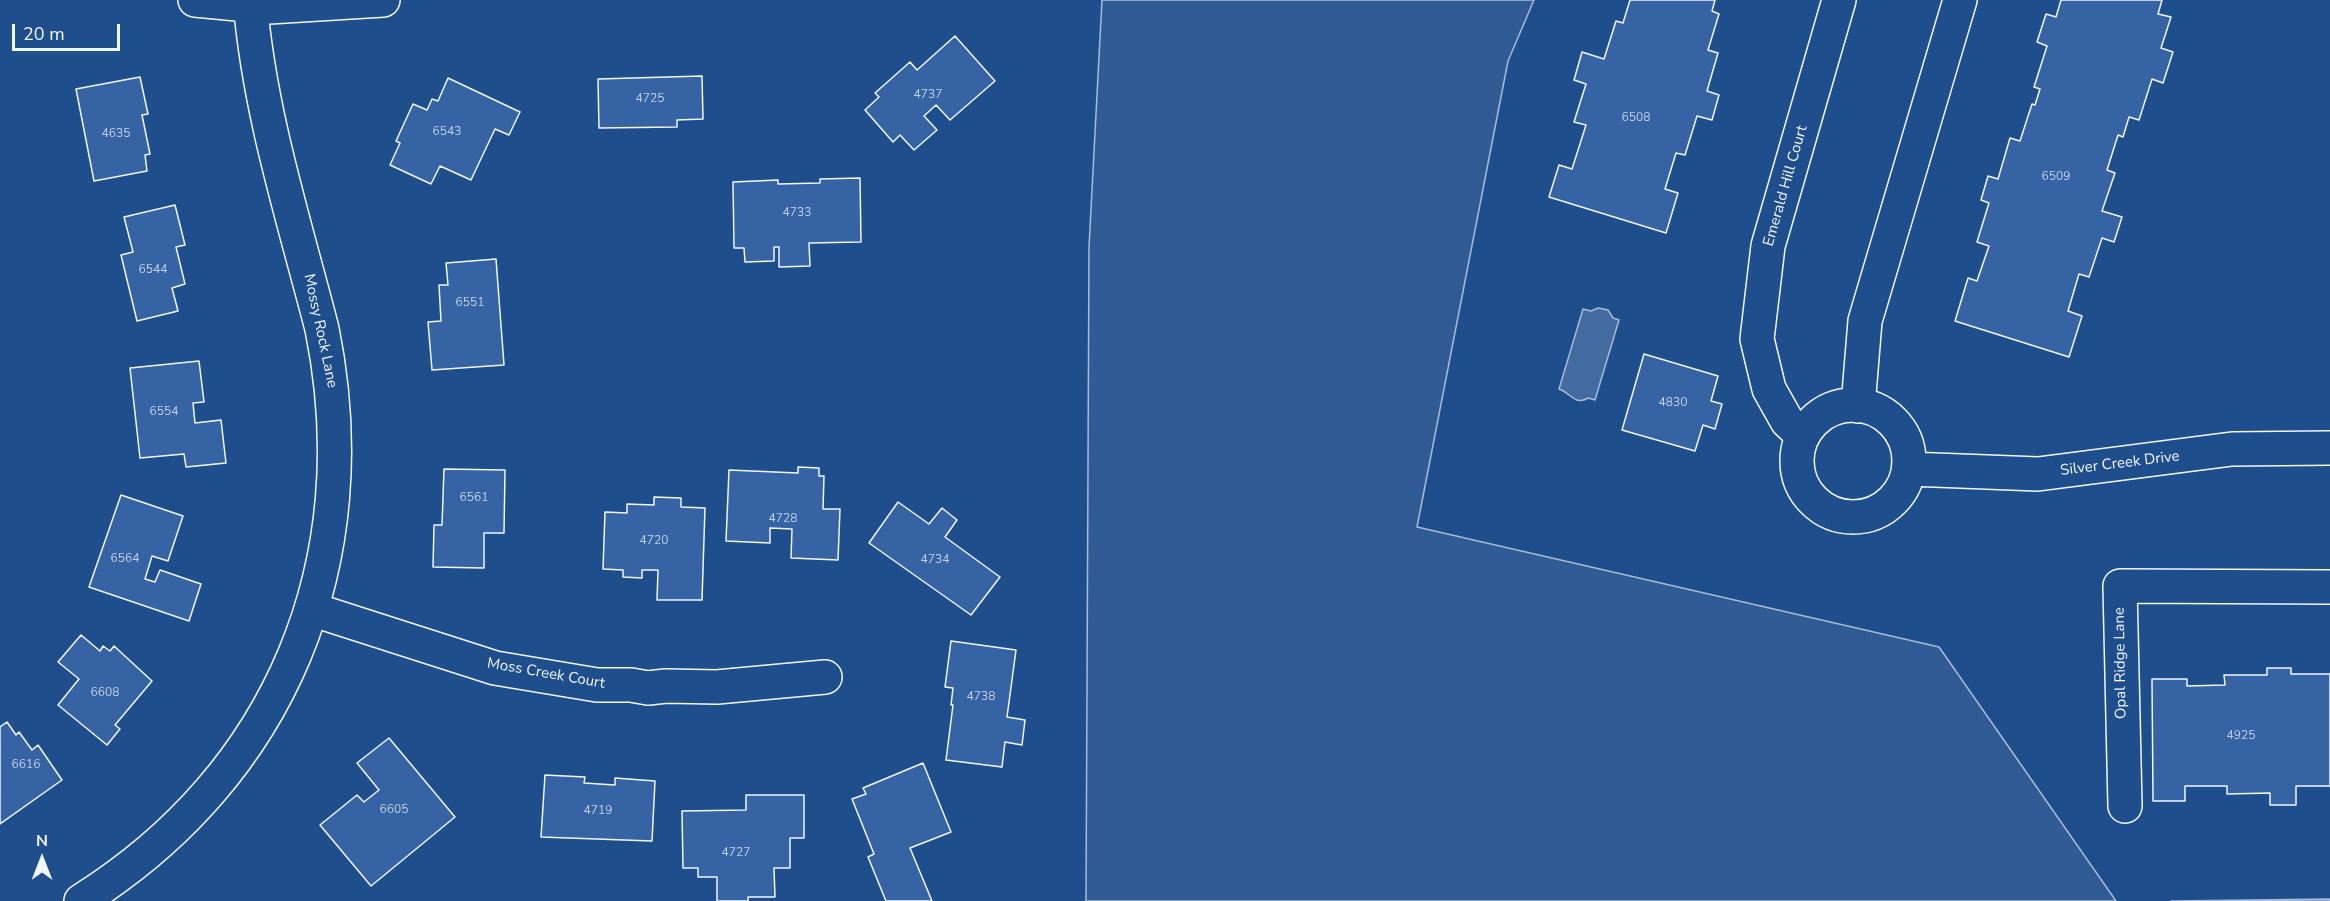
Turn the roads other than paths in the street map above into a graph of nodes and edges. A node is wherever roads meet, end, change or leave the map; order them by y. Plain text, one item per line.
1 (195, 0) edge
2 (383, 0) edge
3 (1839, 0) edge
4 (1960, 0) edge
5 (250, 2) edge
6 (1858, 406) junction
7 (1803, 436) junction
8 (2330, 448) edge
9 (1909, 469) junction
10 (2330, 586) edge
11 (311, 609) junction
12 (825, 676) dead end
13 (2125, 806) dead end
14 (81, 901) edge

1 - 5 street
2 - 5 street
3 - 7 street, Emerald Hill Court
4 - 6 street
5 - 11 street, Mossy Rock Lane
6 - 7 street
6 - 9 street
7 - 9 street
8 - 9 street, Silver Creek Drive
10 - 13 street, Opal Ridge Lane
11 - 12 street, Moss Creek Court
11 - 14 street, Mossy Rock Lane

